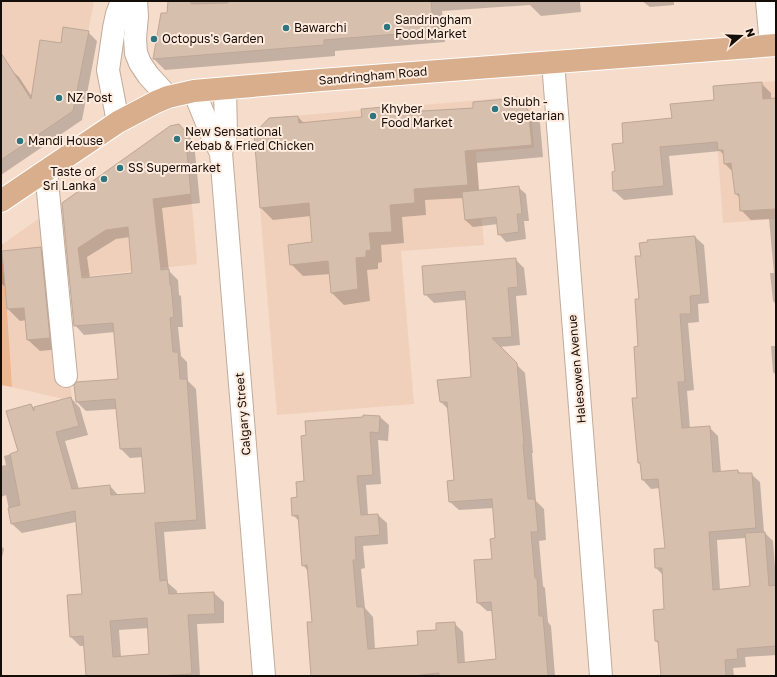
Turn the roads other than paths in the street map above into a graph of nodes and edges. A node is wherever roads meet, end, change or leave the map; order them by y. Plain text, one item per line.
1 (122, 1) edge
2 (136, 1) edge
3 (767, 1) edge
4 (774, 45) edge
5 (553, 62) junction
6 (225, 89) junction
7 (194, 91) junction
8 (168, 97) junction
9 (118, 122) junction
10 (221, 153) junction
11 (46, 171) junction
12 (1, 201) edge
13 (66, 376) dead end
14 (264, 676) edge
15 (601, 676) edge

1 - 9 street
2 - 8 street
3 - 4 street
4 - 5 main road, Sandringham Road
5 - 6 main road, Sandringham Road
5 - 15 street, Halesowen Avenue
6 - 7 main road, Sandringham Road
6 - 10 street, Calgary Street
7 - 8 main road, Sandringham Road
7 - 10 street, Calgary Street
8 - 9 main road, Sandringham Road
9 - 11 main road, Sandringham Road
10 - 14 street, Calgary Street
11 - 12 main road, Sandringham Road
11 - 13 street

